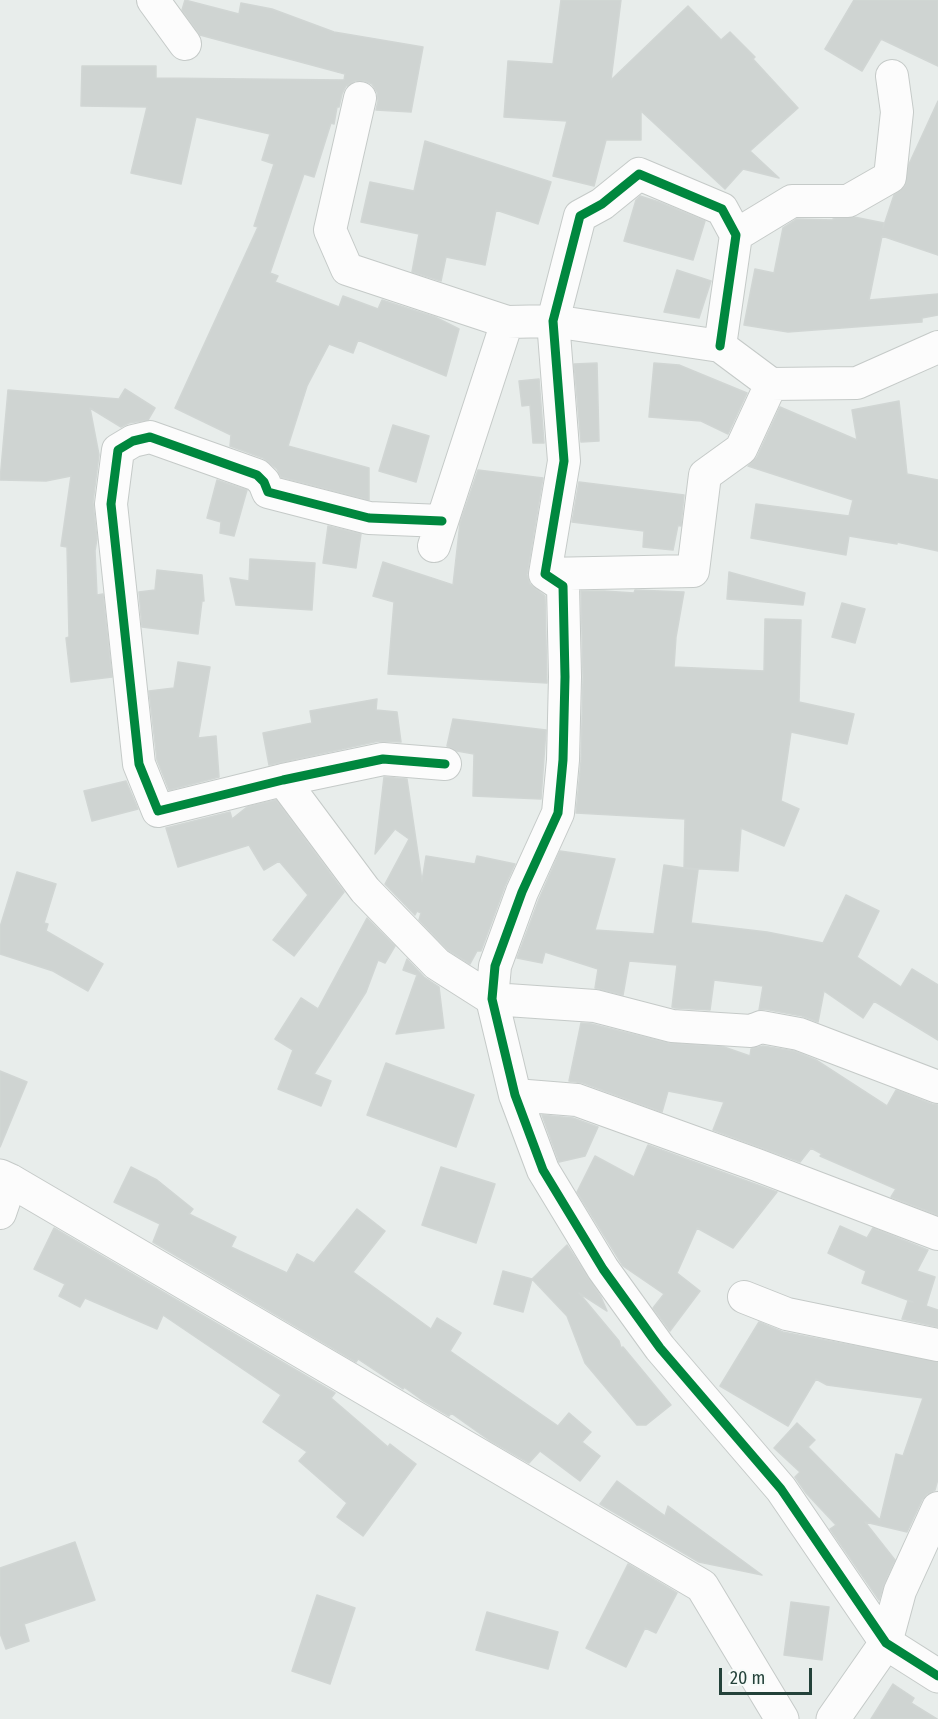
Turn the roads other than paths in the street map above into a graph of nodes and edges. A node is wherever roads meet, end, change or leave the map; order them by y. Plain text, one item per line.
1 (153, 0) edge
2 (185, 44) dead end
3 (892, 76) dead end
4 (360, 98) dead end
5 (736, 235) junction
6 (553, 321) junction
7 (507, 322) junction
8 (720, 346) junction
9 (938, 347) edge
10 (771, 384) junction
11 (545, 574) junction
12 (445, 764) dead end
13 (283, 780) junction
14 (492, 999) junction
15 (938, 1087) edge
16 (515, 1095) junction
17 (6, 1179) edge
18 (0, 1213) edge
19 (938, 1234) edge
20 (744, 1297) dead end
21 (938, 1345) edge
22 (938, 1508) edge
23 (886, 1643) junction
24 (938, 1676) edge
25 (782, 1719) edge
26 (833, 1719) edge

1 - 2 street
3 - 5 street
4 - 7 street
5 - 6 street
5 - 8 street
6 - 7 street
6 - 8 street
6 - 11 street
7 - 13 street
8 - 10 street
9 - 10 street
10 - 11 street
11 - 14 street
12 - 13 street
13 - 14 street
14 - 15 street
14 - 16 street
16 - 19 street
16 - 23 street
17 - 18 street
17 - 25 street
20 - 21 street
22 - 23 street
23 - 24 street
23 - 26 street

